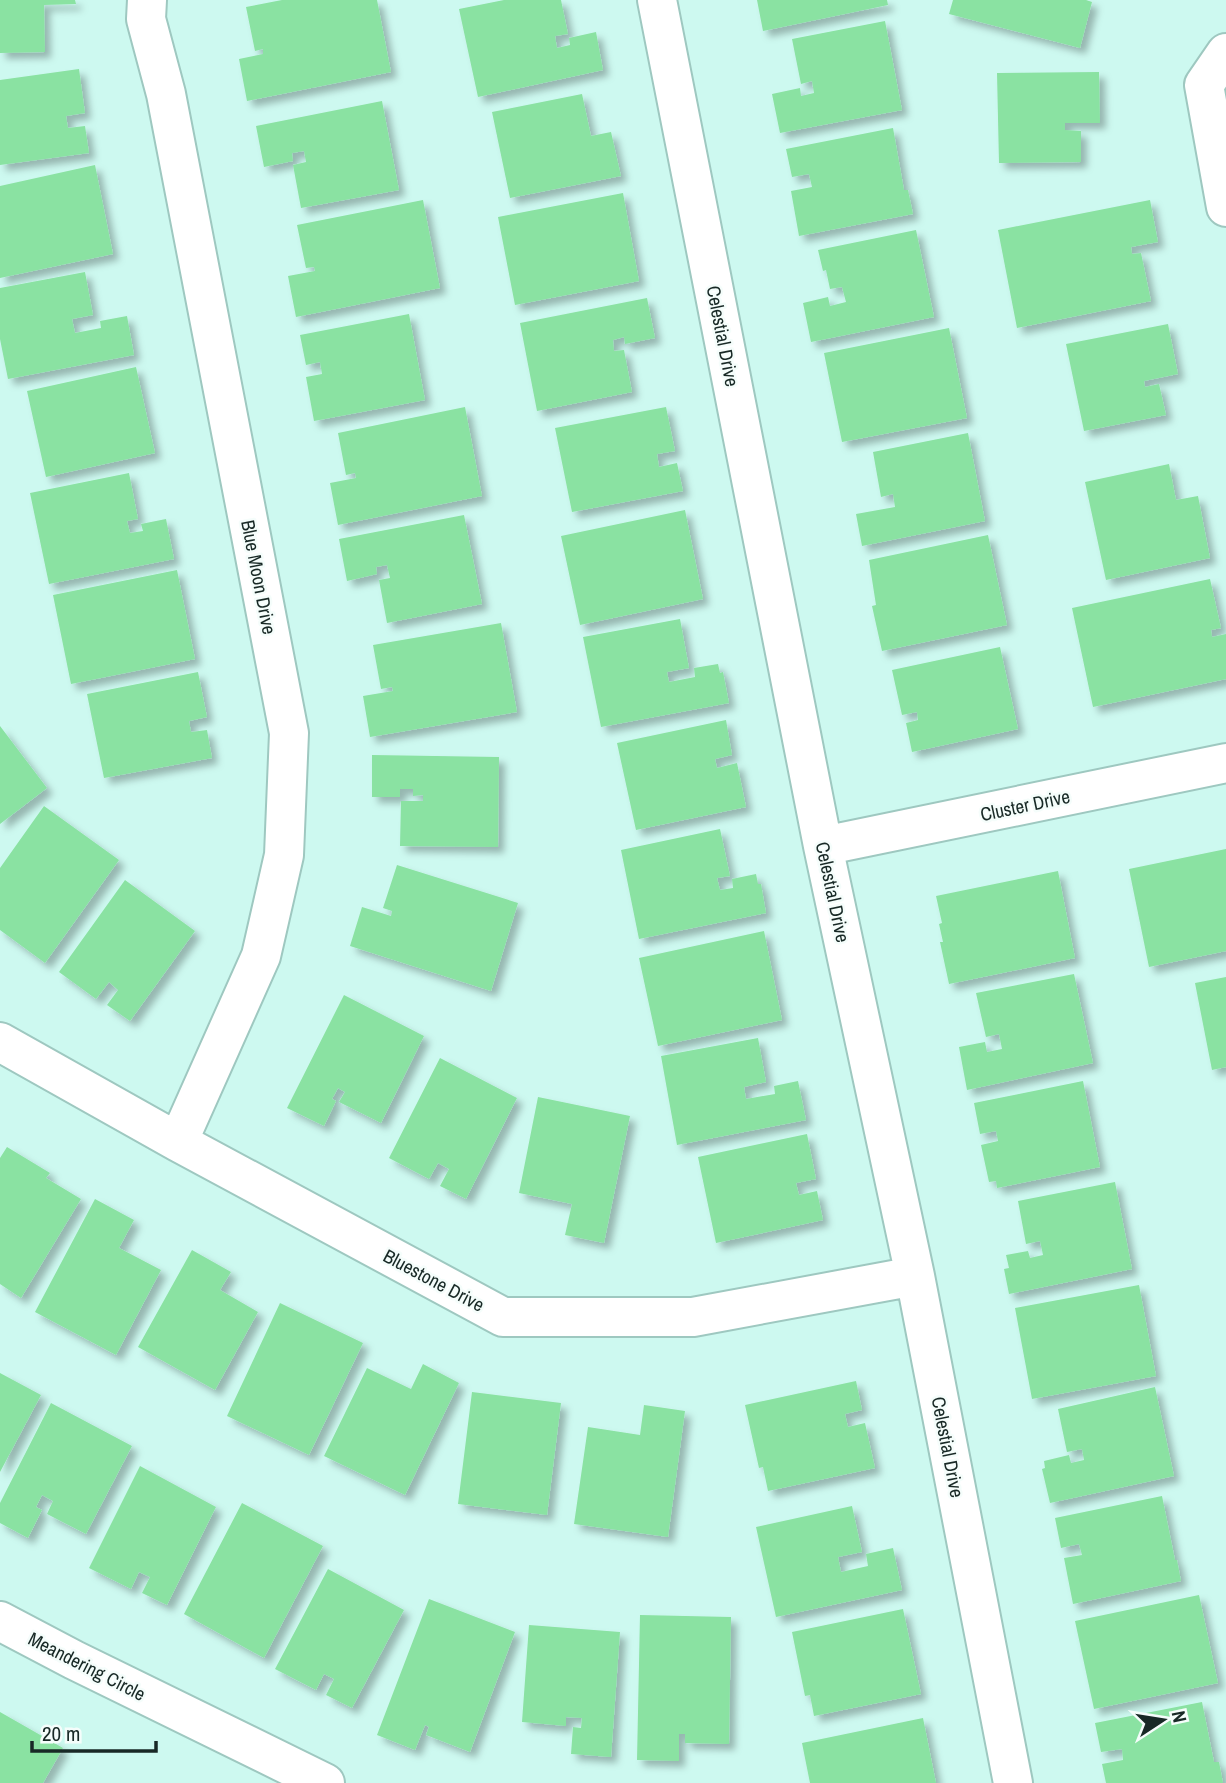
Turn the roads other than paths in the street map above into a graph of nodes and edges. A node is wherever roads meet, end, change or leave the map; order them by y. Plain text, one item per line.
1 (147, 0) edge
2 (657, 0) edge
3 (1225, 53) edge
4 (1226, 207) edge
5 (1226, 763) edge
6 (823, 846) junction
7 (0, 1042) edge
8 (178, 1142) junction
9 (915, 1276) junction
10 (0, 1622) edge
11 (325, 1783) edge
12 (1013, 1783) edge

1 - 8 street, Blue Moon Drive
2 - 6 street, Celestial Drive
3 - 4 street
5 - 6 street, Cluster Drive
6 - 9 street, Celestial Drive
7 - 8 street, Bluestone Drive
8 - 9 street, Bluestone Drive
9 - 12 street, Celestial Drive
10 - 11 street, Meandering Circle

